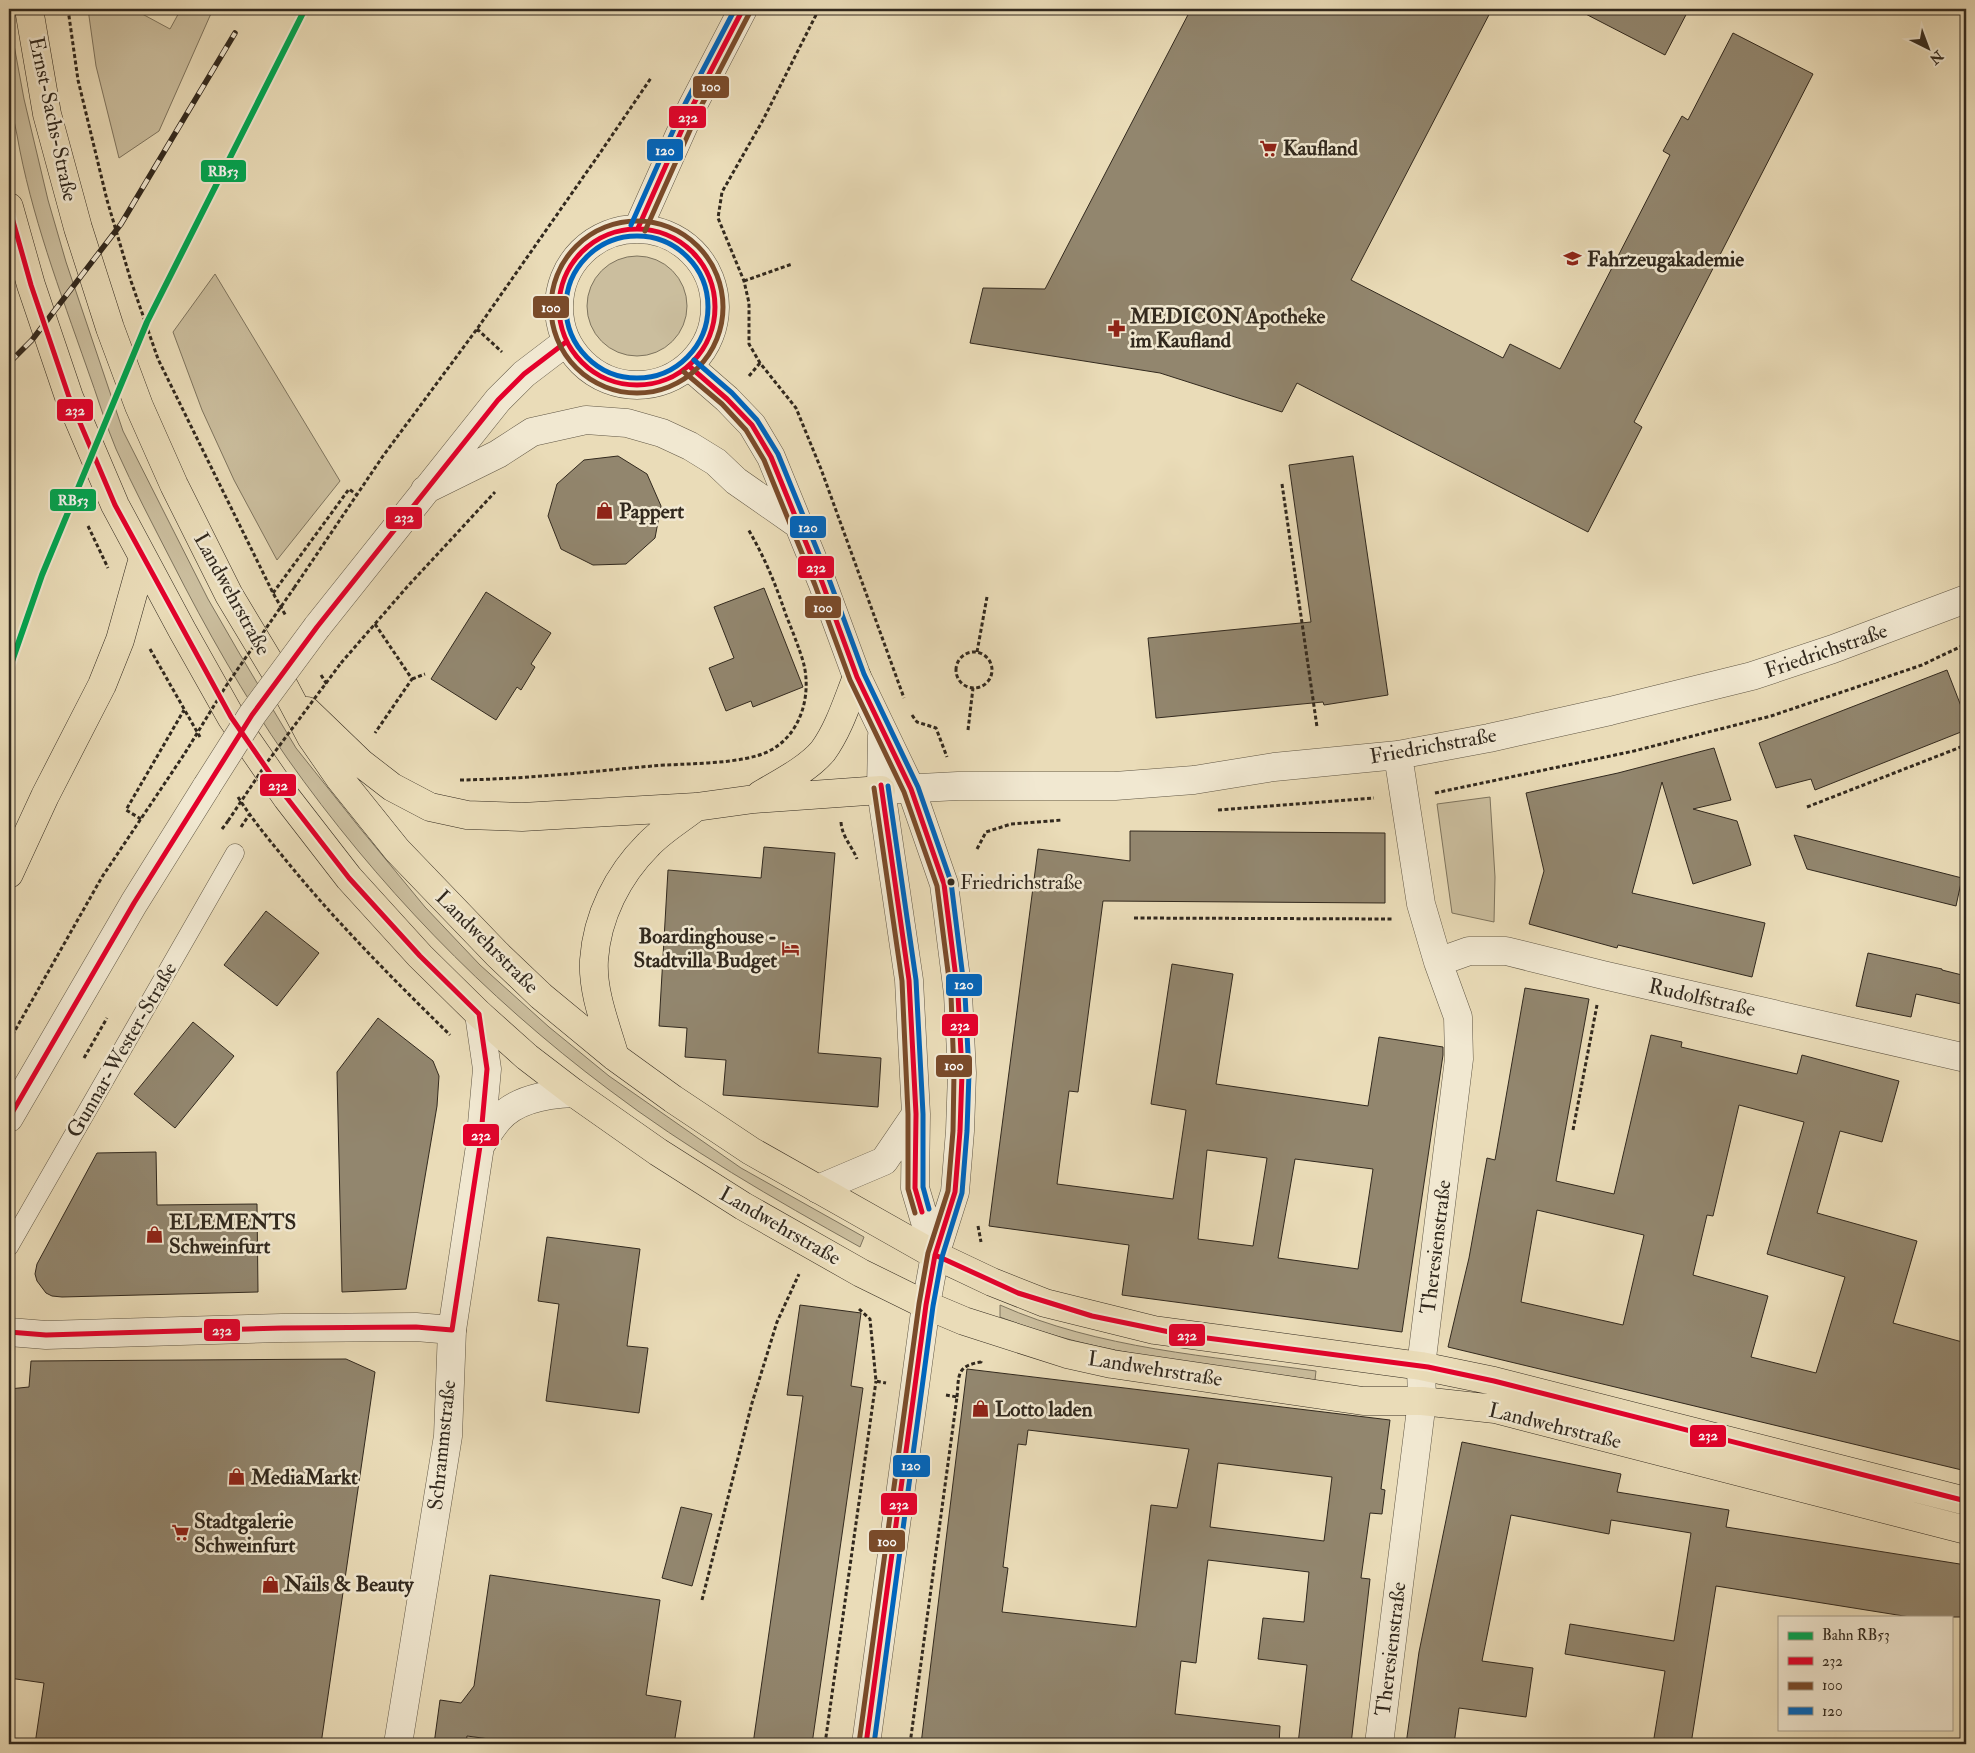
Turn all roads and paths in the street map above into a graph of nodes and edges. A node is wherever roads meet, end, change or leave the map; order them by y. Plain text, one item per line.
1 (29, 9) edge
2 (743, 9) edge
3 (819, 9) edge
4 (651, 78) dead end
5 (9, 207) edge
6 (78, 228) joint
7 (638, 228) junction
8 (792, 264) dead end
9 (744, 281) junction
10 (566, 342) junction
11 (689, 366) junction
12 (1282, 484) dead end
13 (425, 490) junction
14 (496, 490) dead end
15 (357, 495) junction
16 (799, 525) junction
17 (143, 558) junction
18 (272, 593) dead end
19 (987, 597) dead end
20 (1966, 599) edge
21 (374, 624) junction
22 (977, 652) junction
23 (425, 674) dead end
24 (857, 677) junction
25 (412, 679) junction
26 (285, 688) junction
27 (973, 688) junction
28 (905, 700) dead end
29 (908, 709) dead end
30 (184, 710) dead end
31 (1317, 727) dead end
32 (968, 730) dead end
33 (882, 732) junction
34 (371, 740) dead end
35 (1966, 745) edge
36 (1398, 755) junction
37 (958, 786) junction
38 (911, 788) junction
39 (881, 790) junction
40 (754, 799) junction
41 (696, 807) junction
42 (1807, 807) dead end
43 (141, 819) junction
44 (228, 821) dead end
45 (235, 853) dead end
46 (9, 874) edge
47 (1134, 918) dead end
48 (1425, 919) junction
49 (1438, 962) junction
50 (1603, 975) junction
51 (479, 1014) junction
52 (9, 1041) edge
53 (614, 1056) junction
54 (1966, 1058) edge
55 (574, 1093) junction
56 (916, 1114) junction
57 (9, 1118) edge
58 (1573, 1130) dead end
59 (480, 1146) junction
60 (818, 1189) junction
61 (9, 1247) edge
62 (935, 1255) junction
63 (799, 1274) dead end
64 (926, 1305) junction
65 (452, 1330) junction
66 (9, 1332) edge
67 (1421, 1366) junction
68 (876, 1380) dead end
69 (915, 1390) junction
70 (1422, 1401) junction
71 (1966, 1501) edge
72 (1966, 1530) edge
73 (702, 1600) dead end
74 (398, 1744) edge
75 (824, 1744) edge
76 (866, 1744) edge
77 (910, 1744) edge
78 (1379, 1744) edge

1 - 6 main road, Ernst-Sachs-Straße
2 - 7 street
3 - 9 path
4 - 15 path
5 - 17 main road, Landwehrstraße
6 - 26 main road, Landwehrstraße
7 - 10 street
7 - 11 street
8 - 9 path
9 - 28 path
10 - 11 street
10 - 13 street
11 - 16 street
12 - 31 path
13 - 16 street
13 - 57 street, bridge
14 - 21 path
15 - 18 path
15 - 43 path, bridge
16 - 24 street
17 - 46 main road
17 - 51 main road, Landwehrstraße
19 - 22 path
20 - 36 street, Friedrichstraße
21 - 25 path
21 - 44 path, bridge
22 - 27 path
22 - 27 path
23 - 25 path
24 - 33 street
24 - 40 main road
25 - 34 path
26 - 41 main road
26 - 53 main road, Landwehrstraße
27 - 32 path
29 - 37 path
30 - 43 path
33 - 38 street
33 - 39 street
35 - 42 path
36 - 37 street, Friedrichstraße
36 - 48 street, Theresienstraße
37 - 38 street, Friedrichstraße
38 - 39 street, Friedrichstraße
38 - 62 street
39 - 40 main road
39 - 56 street
40 - 41 main road
41 - 53 main road
43 - 52 path
45 - 61 lane, Gunnar-Wester-Straße
47 - 48 path
48 - 49 street, Theresienstraße
49 - 50 street, Rudolfstraße
49 - 67 street, Theresienstraße
50 - 54 street, Rudolfstraße
50 - 58 path
51 - 55 main road, Landwehrstraße
51 - 59 street, Schrammstraße
53 - 60 main road, Landwehrstraße
55 - 59 street, Schrammstraße
55 - 64 main road, Landwehrstraße
56 - 60 street
56 - 62 street
59 - 65 street, Schrammstraße
60 - 62 main road, Landwehrstraße
62 - 64 street
62 - 67 main road, Landwehrstraße
63 - 73 path
64 - 69 street
64 - 70 main road, Landwehrstraße
65 - 66 street
65 - 74 street, Schrammstraße
67 - 70 street, Theresienstraße
67 - 71 main road, Landwehrstraße
68 - 75 path
69 - 76 street
69 - 77 path
70 - 72 main road, Landwehrstraße
70 - 78 street, Theresienstraße

